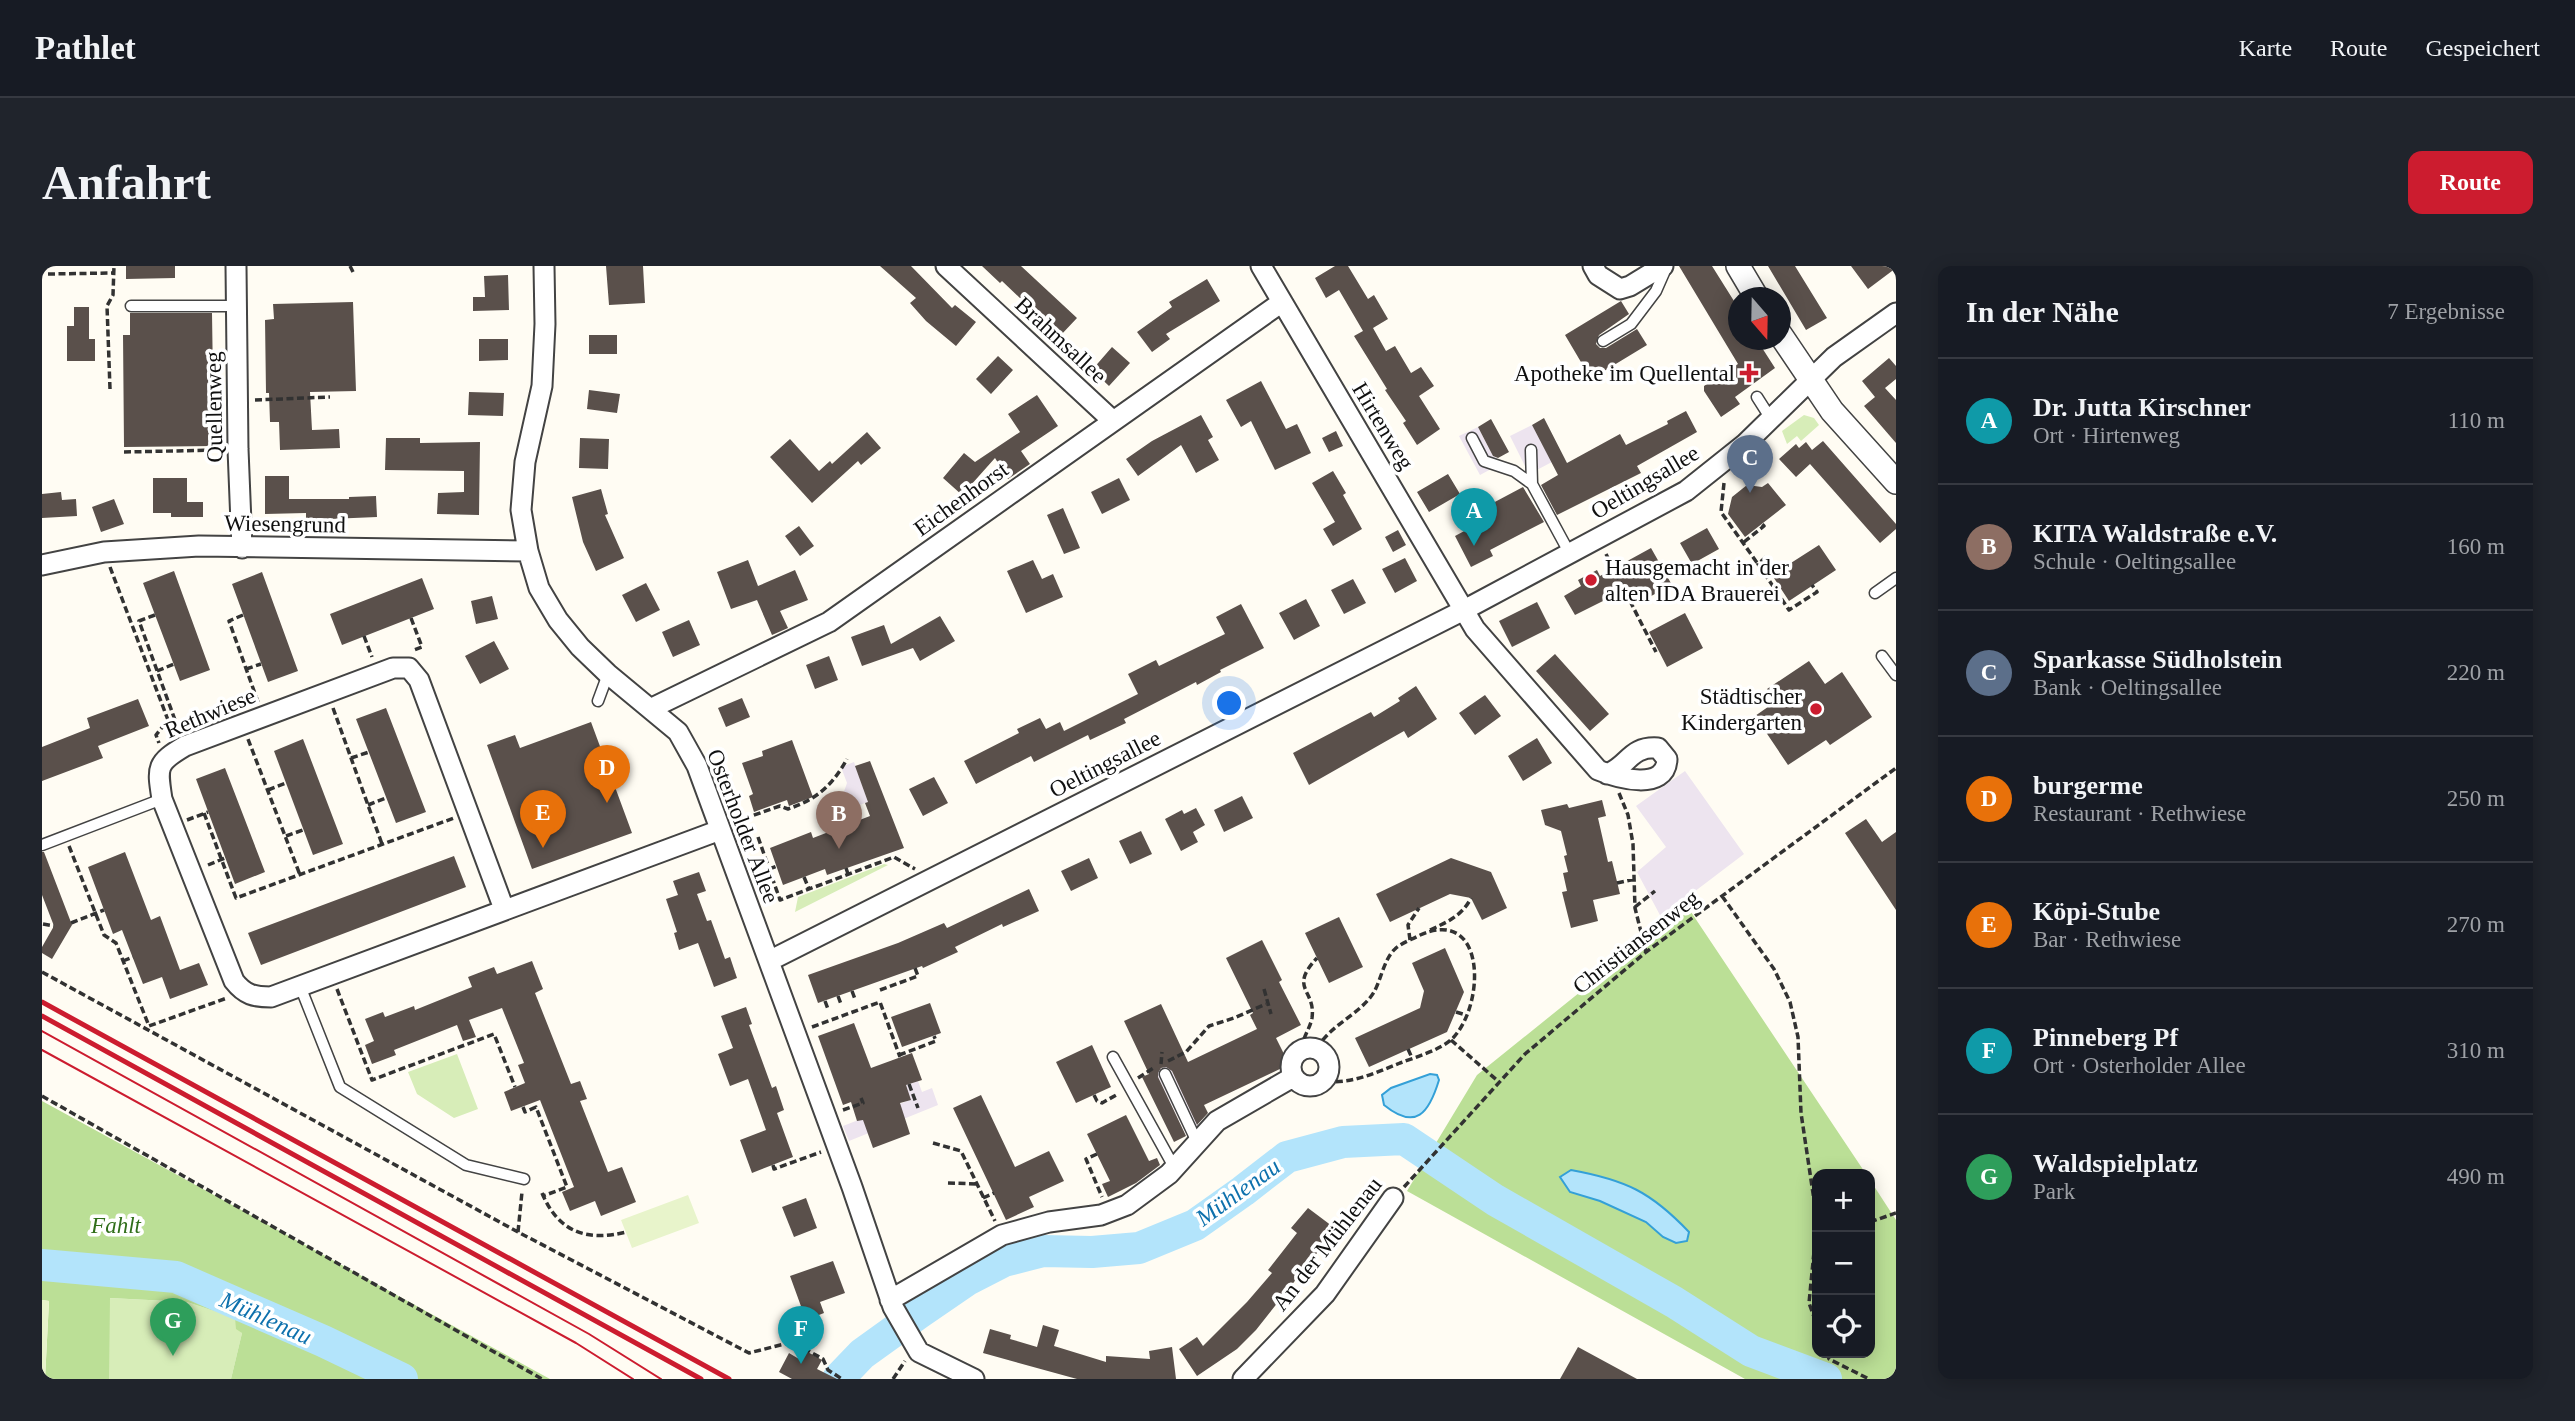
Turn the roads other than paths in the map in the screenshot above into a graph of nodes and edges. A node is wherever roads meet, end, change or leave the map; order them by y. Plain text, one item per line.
1 (236, 266) edge
2 (544, 266) edge
3 (946, 266) edge
4 (1261, 266) edge
5 (1593, 266) edge
6 (1665, 266) edge
7 (1738, 266) edge
8 (1750, 287) edge
9 (1282, 302) junction
10 (131, 306) dead end
11 (237, 306) junction
12 (1896, 313) edge
13 (1603, 341) dead end
14 (1790, 350) edge
15 (1811, 383) junction
16 (1757, 397) dead end
17 (1772, 420) junction
18 (1113, 421) junction
19 (1472, 438) dead end
20 (1531, 450) dead end
21 (1896, 482) edge
22 (1532, 484) junction
23 (242, 548) junction
24 (528, 551) junction
25 (1570, 554) junction
26 (42, 565) edge
27 (1896, 578) edge
28 (1875, 593) dead end
29 (1464, 610) junction
30 (1882, 656) dead end
31 (608, 674) junction
32 (1896, 676) edge
33 (598, 701) dead end
34 (652, 708) junction
35 (1609, 775) road end
36 (162, 799) junction
37 (719, 829) junction
38 (42, 845) edge
39 (504, 909) junction
40 (769, 961) junction
41 (300, 986) junction
42 (1113, 1057) dead end
43 (1163, 1069) road end
44 (1293, 1077) junction
45 (1198, 1142) junction
46 (1174, 1167) junction
47 (524, 1179) road end
48 (1393, 1198) road end
49 (891, 1303) junction
50 (974, 1379) edge
51 (1243, 1379) edge

1 - 11 street, Quellenweg
2 - 24 street, Osterholder Allee
3 - 18 street, Brahmsallee
4 - 9 street, Hirtenweg
5 - 6 street
6 - 13 lane
7 - 8 street
9 - 18 street, Eichenhorst
9 - 29 street, Hirtenweg
10 - 11 lane
11 - 23 street, Quellenweg
12 - 15 street, Oeltingsallee
14 - 15 street
15 - 17 street, Oeltingsallee
15 - 21 street
16 - 17 lane
17 - 25 street, Oeltingsallee
18 - 34 street, Eichenhorst
19 - 22 lane
20 - 22 lane
22 - 25 lane
23 - 24 street, Wiesengrund
23 - 26 street, Wiesengrund
24 - 31 street, Osterholder Allee
25 - 29 street, Oeltingsallee
27 - 28 lane
29 - 35 street
29 - 40 street, Oeltingsallee
30 - 32 lane
31 - 33 lane
31 - 34 street, Osterholder Allee
34 - 37 street, Osterholder Allee
36 - 38 lane
36 - 39 street, Rethwiese
36 - 41 street, Rethwiese
37 - 39 street
37 - 40 street, Osterholder Allee
39 - 41 street
40 - 49 street, Osterholder Allee
41 - 47 lane
42 - 46 lane
43 - 45 lane
44 - 44 street
44 - 45 street
45 - 46 street
46 - 49 street
48 - 51 street, An der Mühlenau
49 - 50 street, Osterholder Allee

